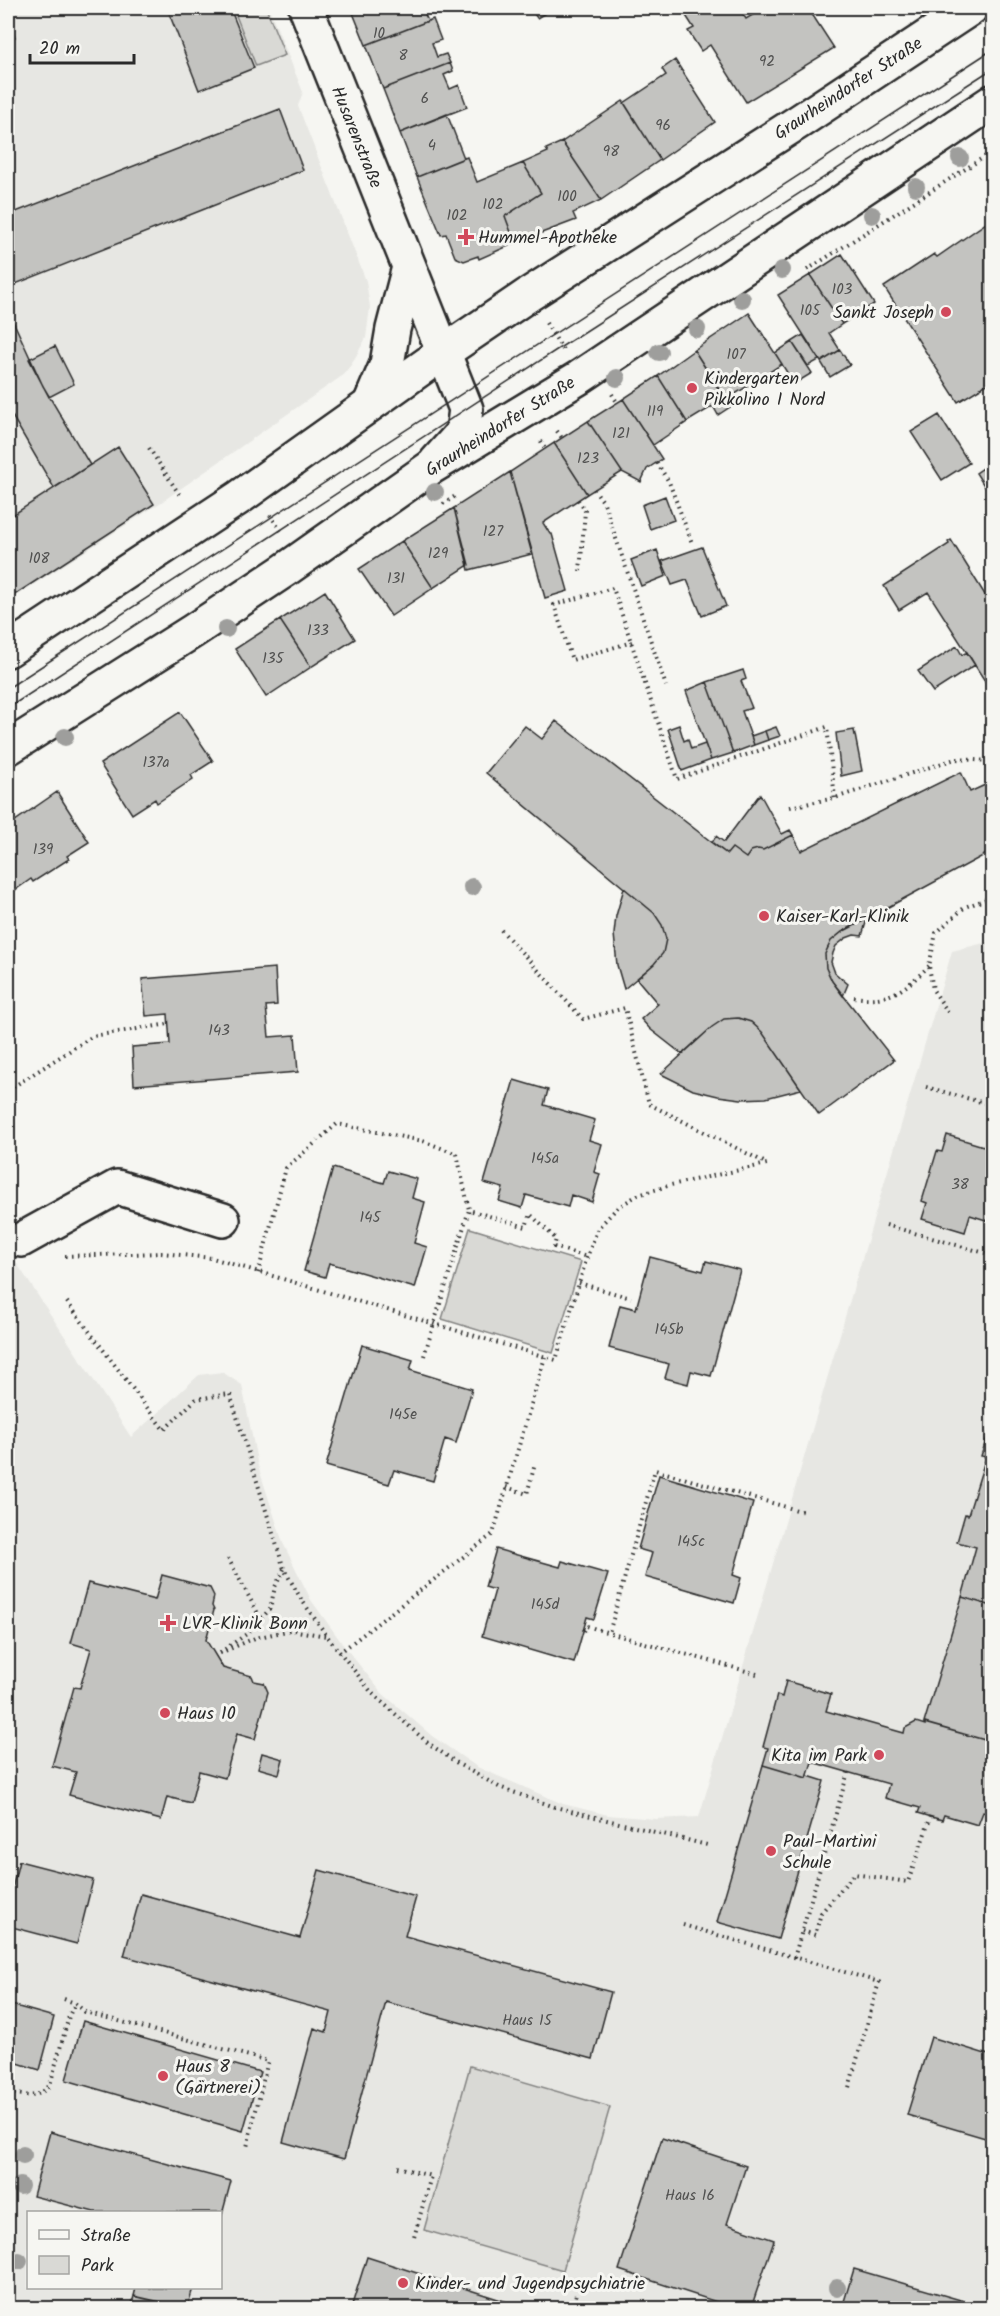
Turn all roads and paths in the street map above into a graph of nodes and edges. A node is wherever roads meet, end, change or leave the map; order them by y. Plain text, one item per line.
1 (306, 8) edge
2 (971, 8) edge
3 (993, 102) edge
4 (410, 267) junction
5 (528, 295) junction
6 (444, 352) junction
7 (580, 377) junction
8 (370, 404) junction
9 (466, 409) junction
10 (524, 411) junction
11 (557, 430) dead end
12 (562, 438) dead end
13 (540, 441) dead end
14 (149, 448) dead end
15 (546, 449) dead end
16 (657, 464) dead end
17 (430, 468) junction
18 (594, 489) dead end
19 (181, 497) dead end
20 (578, 500) dead end
21 (267, 510) dead end
22 (284, 535) dead end
23 (692, 543) dead end
24 (580, 571) dead end
25 (632, 642) junction
26 (8, 650) edge
27 (666, 686) dead end
28 (8, 748) edge
29 (993, 761) edge
30 (835, 798) junction
31 (790, 807) dead end
32 (993, 897) edge
33 (501, 930) dead end
34 (929, 966) junction
35 (854, 997) dead end
36 (948, 1012) dead end
37 (169, 1024) dead end
38 (926, 1087) dead end
39 (8, 1090) edge
40 (993, 1105) edge
41 (469, 1210) junction
42 (223, 1220) dead end
43 (886, 1226) dead end
44 (21, 1240) dead end
45 (993, 1255) edge
46 (56, 1256) dead end
47 (587, 1257) junction
48 (258, 1273) junction
49 (579, 1283) junction
50 (631, 1298) dead end
51 (67, 1302) dead end
52 (434, 1325) junction
53 (424, 1356) dead end
54 (545, 1357) junction
55 (535, 1464) dead end
56 (506, 1487) junction
57 (804, 1512) dead end
58 (228, 1558) dead end
59 (284, 1569) junction
60 (261, 1619) junction
61 (584, 1631) dead end
62 (609, 1633) junction
63 (327, 1636) junction
64 (339, 1653) junction
65 (757, 1674) dead end
66 (848, 1772) dead end
67 (931, 1816) dead end
68 (707, 1845) dead end
69 (683, 1925) dead end
70 (802, 1931) junction
71 (794, 1958) junction
72 (64, 1999) dead end
73 (75, 2003) junction
74 (848, 2091) dead end
75 (8, 2094) edge
76 (247, 2147) dead end
77 (398, 2167) dead end
78 (412, 2241) dead end
79 (577, 2291) dead end
80 (572, 2308) edge

1 - 4 main road, Husarenstraße
2 - 5 main road, Graurheindorfer Straße
3 - 7 main road, Graurheindorfer Straße
4 - 6 main road, Husarenstraße
4 - 8 main road
5 - 6 main road, Graurheindorfer Straße
5 - 7 path
6 - 8 main road, Graurheindorfer Straße
6 - 9 main road, Husarenstraße
7 - 10 main road, Graurheindorfer Straße
8 - 26 main road, Graurheindorfer Straße
9 - 10 main road
9 - 17 main road
10 - 17 main road, Graurheindorfer Straße
11 - 12 path
13 - 15 path
14 - 19 path
16 - 23 path
17 - 28 main road, Graurheindorfer Straße
18 - 27 path
20 - 24 path
21 - 22 path
25 - 25 path
25 - 30 path
29 - 30 path
30 - 31 path
32 - 34 path
33 - 47 path
34 - 35 path
34 - 36 path
37 - 39 path
38 - 40 path
41 - 47 path
41 - 48 path
41 - 52 path
42 - 44 main road
43 - 45 path
46 - 48 path
47 - 49 path
48 - 52 path
49 - 50 path
49 - 54 path
51 - 59 path
52 - 53 path
52 - 54 path
54 - 56 path
55 - 56 path
56 - 64 path
57 - 62 path
58 - 60 path
59 - 60 path
59 - 63 path
60 - 63 path
61 - 62 path
62 - 65 path
63 - 64 path
64 - 68 path
66 - 70 path
67 - 70 path
69 - 71 path
70 - 71 path
71 - 74 path
72 - 73 path
73 - 75 path
73 - 76 path
77 - 78 path
79 - 80 path

